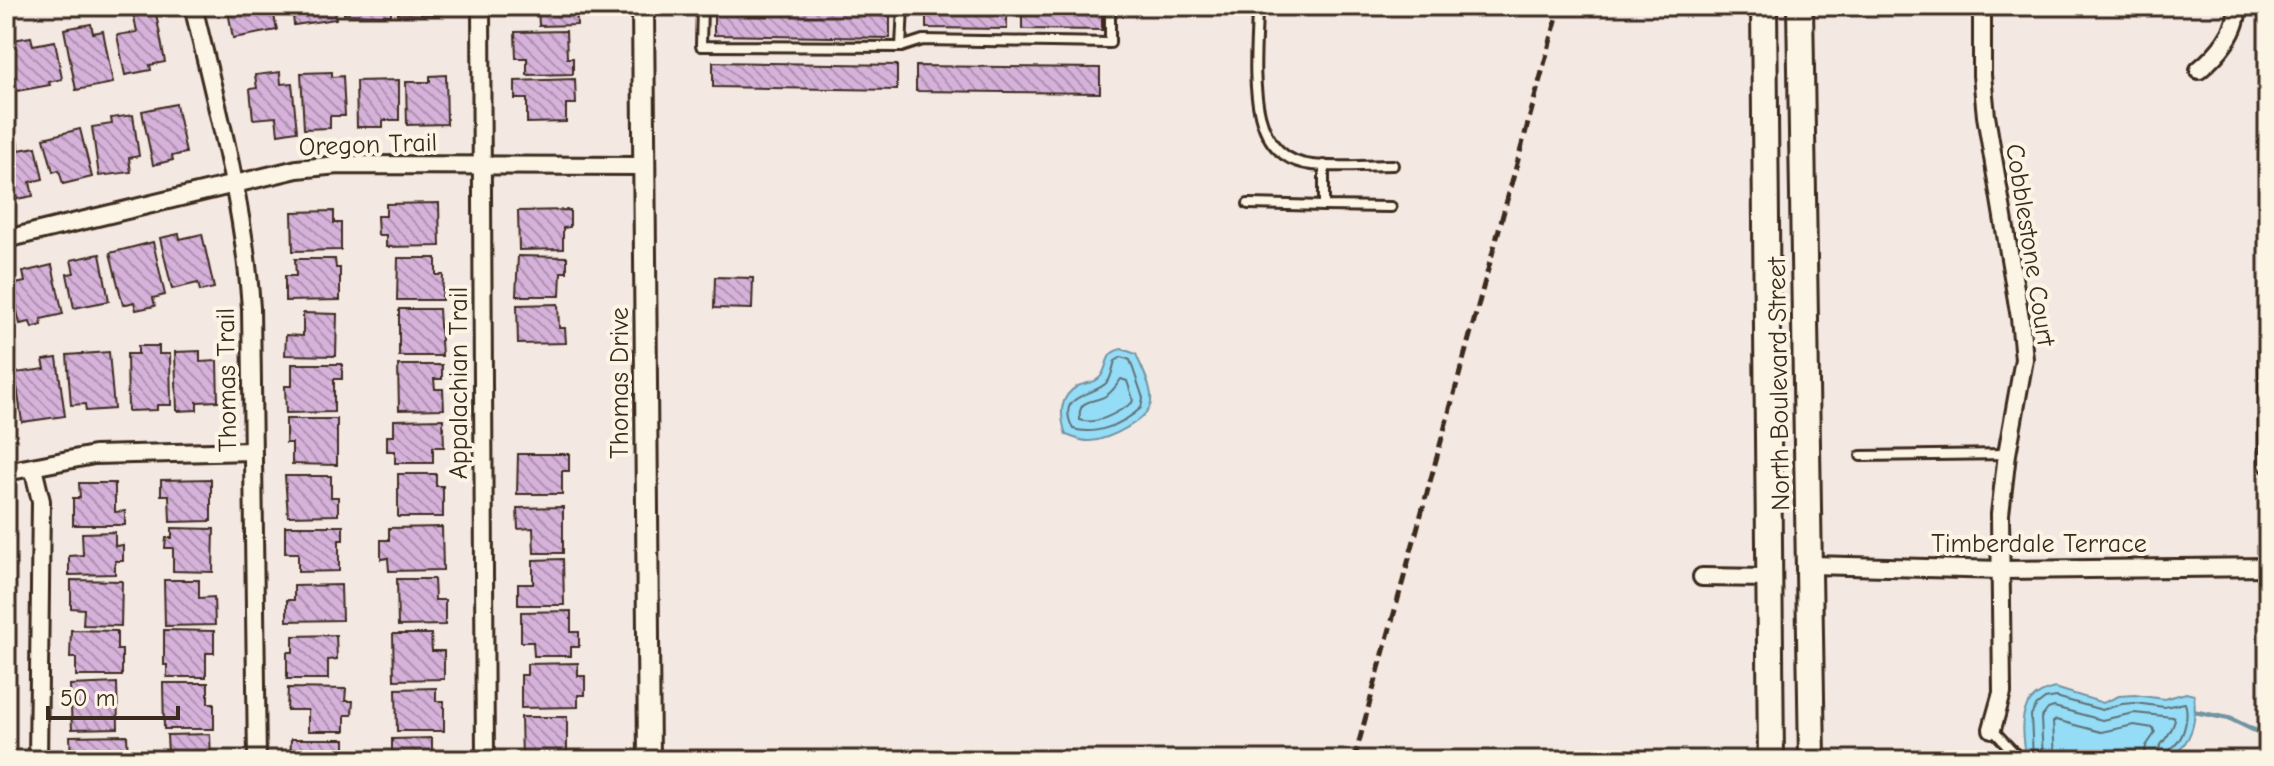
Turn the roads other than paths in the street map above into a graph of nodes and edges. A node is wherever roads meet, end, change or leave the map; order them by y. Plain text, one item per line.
1 (193, 6) edge
2 (481, 6) edge
3 (643, 6) edge
4 (702, 6) edge
5 (903, 6) edge
6 (1110, 6) edge
7 (1257, 6) edge
8 (1764, 6) edge
9 (1800, 6) edge
10 (1982, 6) edge
11 (2237, 6) edge
12 (901, 47) junction
13 (2199, 70) dead end
14 (482, 165) junction
15 (1324, 165) junction
16 (1393, 165) dead end
17 (644, 166) junction
18 (235, 183) junction
19 (1248, 204) dead end
20 (1324, 206) junction
21 (1391, 207) dead end
22 (6, 239) edge
23 (2268, 348) edge
24 (252, 451) junction
25 (2007, 454) junction
26 (1861, 456) dead end
27 (2268, 464) edge
28 (33, 468) junction
29 (6, 472) edge
30 (1811, 565) junction
31 (2268, 567) edge
32 (2002, 570) junction
33 (1702, 577) dead end
34 (1768, 578) junction
35 (1992, 729) joint
36 (38, 760) edge
37 (257, 760) edge
38 (485, 760) edge
39 (649, 760) edge
40 (1771, 760) edge
41 (1812, 760) edge
42 (2021, 760) edge

1 - 18 street, Thomas Trail
2 - 14 street, Appalachian Trail
3 - 17 street, Thomas Drive
4 - 12 lane
5 - 12 lane
6 - 12 lane
7 - 15 lane
8 - 34 main road, North Boulevard Street
9 - 30 main road, North Boulevard Street
10 - 25 street, Cobblestone Court
11 - 13 street
14 - 17 street, Oregon Trail
14 - 18 street, Oregon Trail
14 - 38 street, Appalachian Trail
15 - 16 lane
15 - 20 lane
17 - 39 street, Thomas Drive
18 - 22 street, Oregon Trail
18 - 24 street, Thomas Trail
19 - 20 lane
20 - 21 lane
23 - 27 street
24 - 28 street
24 - 37 street, Thomas Trail
25 - 26 lane
25 - 32 street, Cobblestone Court
28 - 29 street
28 - 36 street
30 - 32 street, Timberdale Terrace
30 - 34 main road
30 - 41 main road, North Boulevard Street
31 - 32 street, Timberdale Terrace
32 - 35 street, Cobblestone Court
33 - 34 street
34 - 40 main road, North Boulevard Street
35 - 42 lane

